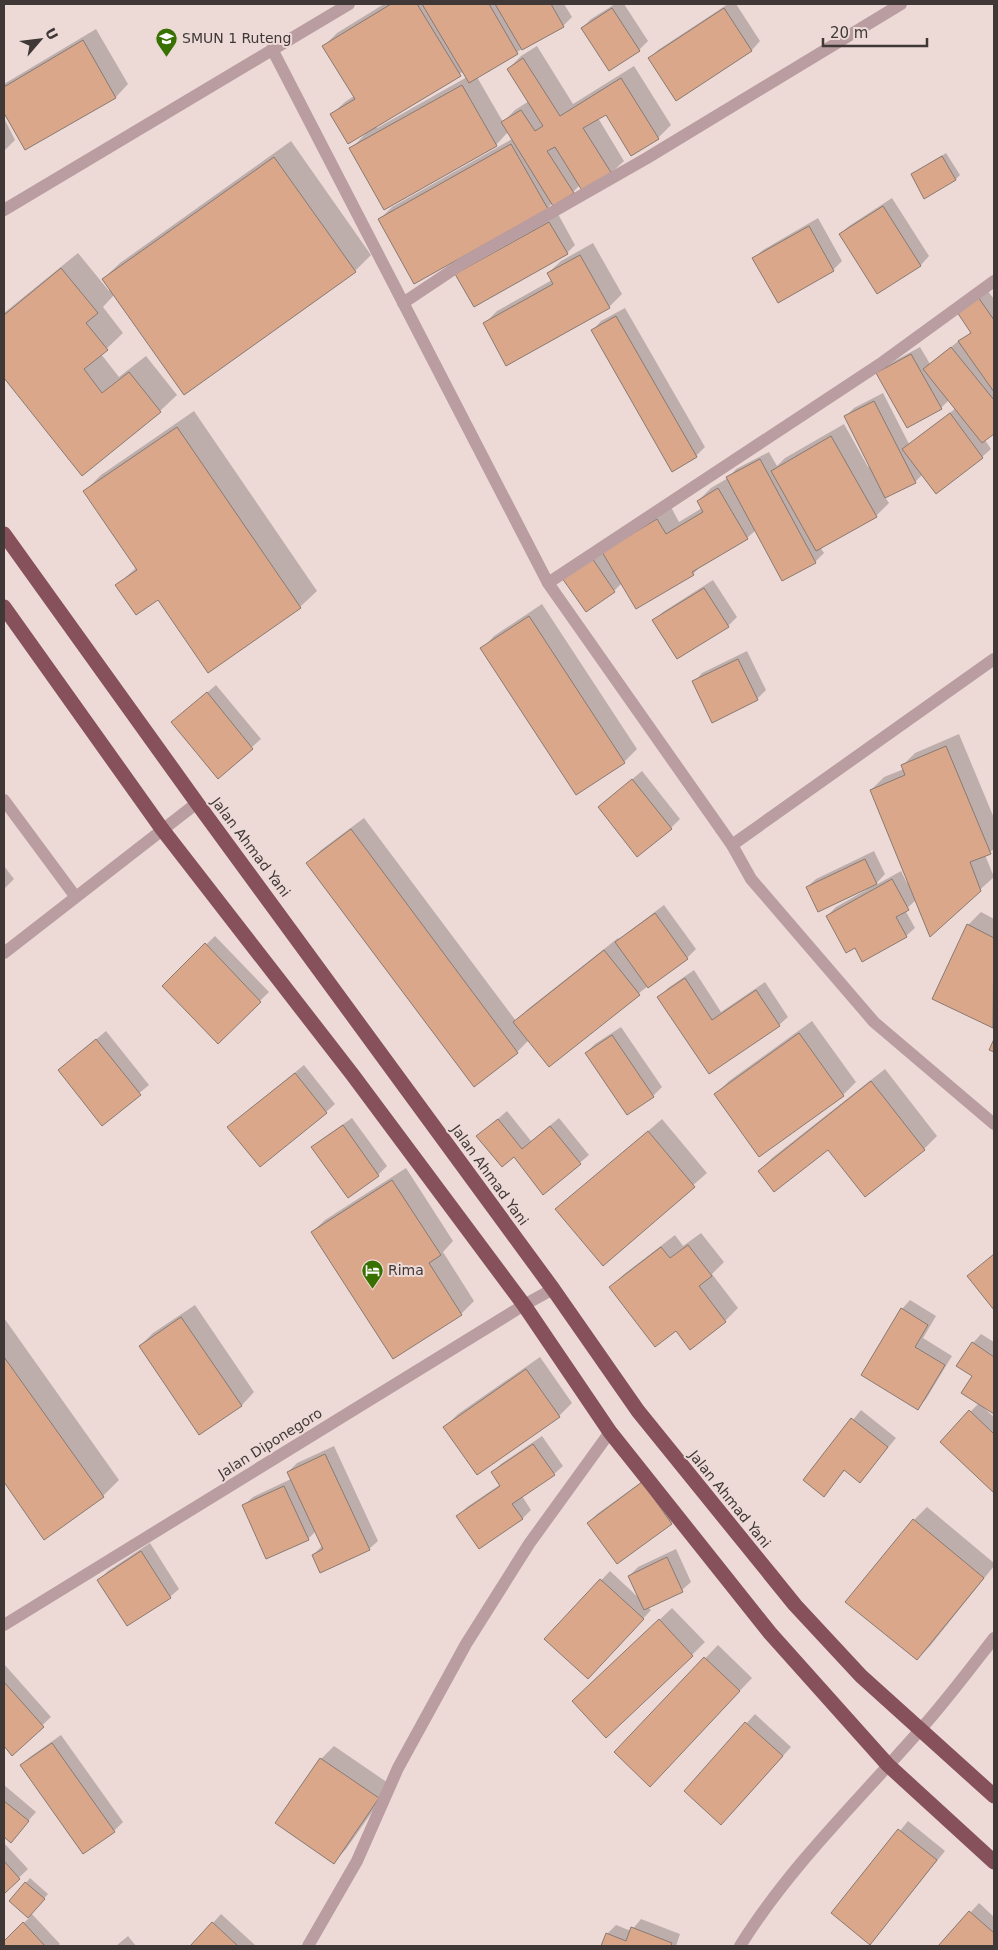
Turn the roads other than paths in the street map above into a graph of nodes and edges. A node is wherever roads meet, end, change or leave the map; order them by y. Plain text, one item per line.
1 (349, 4) edge
2 (901, 4) edge
3 (272, 49) junction
4 (4, 210) edge
5 (994, 281) edge
6 (403, 303) junction
7 (4, 534) edge
8 (548, 583) junction
9 (4, 607) edge
10 (994, 659) edge
11 (4, 800) edge
12 (197, 803) junction
13 (162, 829) junction
14 (732, 845) junction
15 (75, 896) junction
16 (4, 953) edge
17 (994, 1124) edge
18 (553, 1289) junction
19 (524, 1304) junction
20 (610, 1432) junction
21 (4, 1624) edge
22 (994, 1638) edge
23 (920, 1730) junction
24 (888, 1765) junction
25 (994, 1796) edge
26 (994, 1862) edge
27 (308, 1946) edge
28 (740, 1946) edge

1 - 3 street
2 - 6 street
3 - 4 street
3 - 6 street
5 - 8 street
6 - 8 street
7 - 12 highway, Jalan Ahmad Yani
8 - 14 street
9 - 13 highway
10 - 14 street
11 - 15 street
12 - 13 street
12 - 18 highway, Jalan Ahmad Yani
13 - 15 street
13 - 19 highway
14 - 17 street
15 - 16 street
18 - 19 street, Jalan Diponegoro
18 - 23 highway, Jalan Ahmad Yani
19 - 20 highway
19 - 21 street, Jalan Diponegoro
20 - 24 highway
20 - 27 street
22 - 23 street
23 - 24 street
23 - 25 highway, Jalan Ahmad Yani
24 - 26 highway
24 - 28 street

